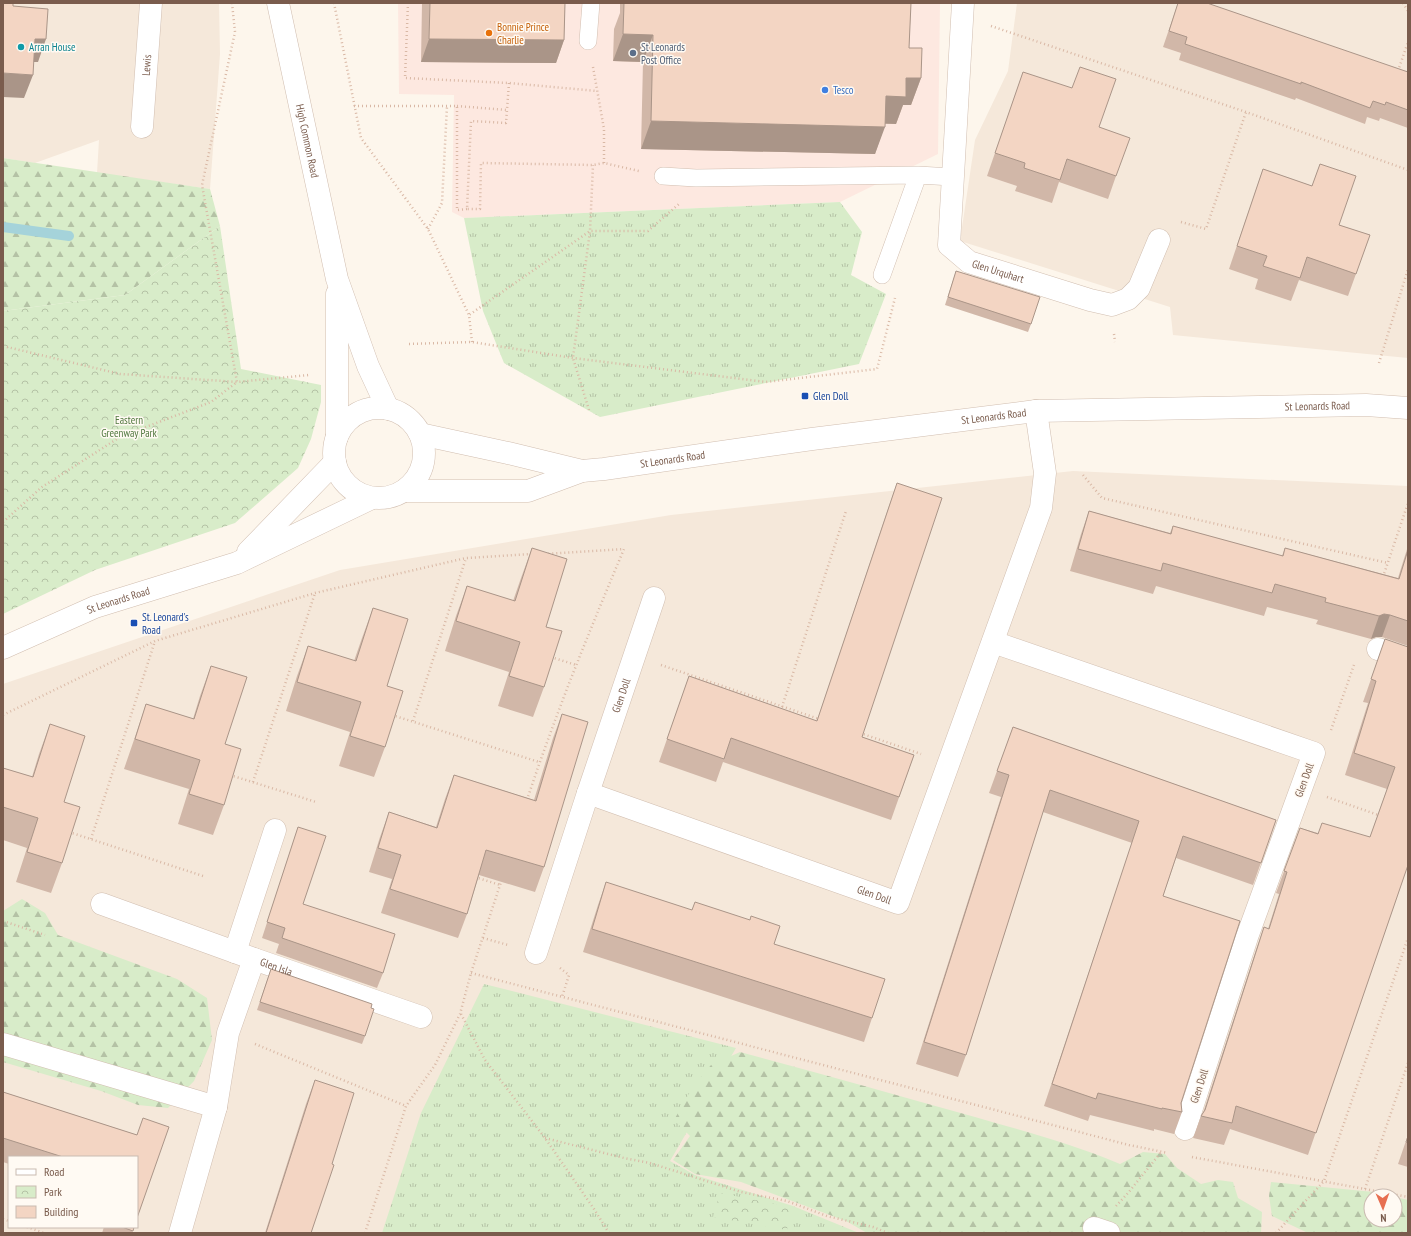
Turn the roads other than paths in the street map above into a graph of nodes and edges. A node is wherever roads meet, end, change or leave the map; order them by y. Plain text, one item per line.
1 (151, 3) edge
2 (278, 3) edge
3 (591, 3) edge
4 (963, 10) edge
5 (588, 41) road end
6 (142, 127) dead end
7 (918, 175) junction
8 (663, 176) road end
9 (952, 177) junction
10 (1159, 240) road end
11 (882, 275) dead end
12 (337, 279) junction
13 (1408, 408) edge
14 (388, 409) junction
15 (1036, 411) junction
16 (420, 434) junction
17 (337, 437) junction
18 (335, 462) junction
19 (582, 471) junction
20 (404, 491) junction
21 (372, 498) junction
22 (237, 563) junction
23 (654, 598) dead end
24 (993, 642) junction
25 (3, 648) edge
26 (1378, 649) dead end
27 (1408, 659) edge
28 (588, 793) junction
29 (275, 830) dead end
30 (102, 904) dead end
31 (536, 953) dead end
32 (244, 955) junction
33 (421, 1017) dead end
34 (3, 1044) edge
35 (216, 1107) junction
36 (1185, 1129) road end
37 (180, 1233) edge

1 - 6 street, Lewis
2 - 12 street, High Common Road
3 - 5 lane
4 - 9 street, Glen Urquhart
7 - 8 lane
7 - 9 lane
7 - 11 lane
9 - 10 street, Glen Urquhart
12 - 14 street, High Common Road
12 - 17 street, High Common Road
13 - 15 street, St Leonards Road
14 - 16 street
14 - 17 street
15 - 19 street, St Leonards Road
15 - 24 street, Glen Doll
16 - 19 street, St Leonards Road
16 - 20 street
17 - 18 street
18 - 21 street
18 - 22 street, St Leonards Road
19 - 20 street, St Leonards Road
20 - 21 street
21 - 22 street, St Leonards Road
22 - 25 street, St Leonards Road
23 - 28 street, Glen Doll
24 - 28 street, Glen Doll
24 - 36 street, Glen Doll
26 - 27 street
28 - 31 street, Glen Doll
29 - 32 street
30 - 32 street
32 - 33 street, Glen Isla
32 - 35 street, Glen Isla
34 - 35 street
35 - 37 street, Glen Isla

